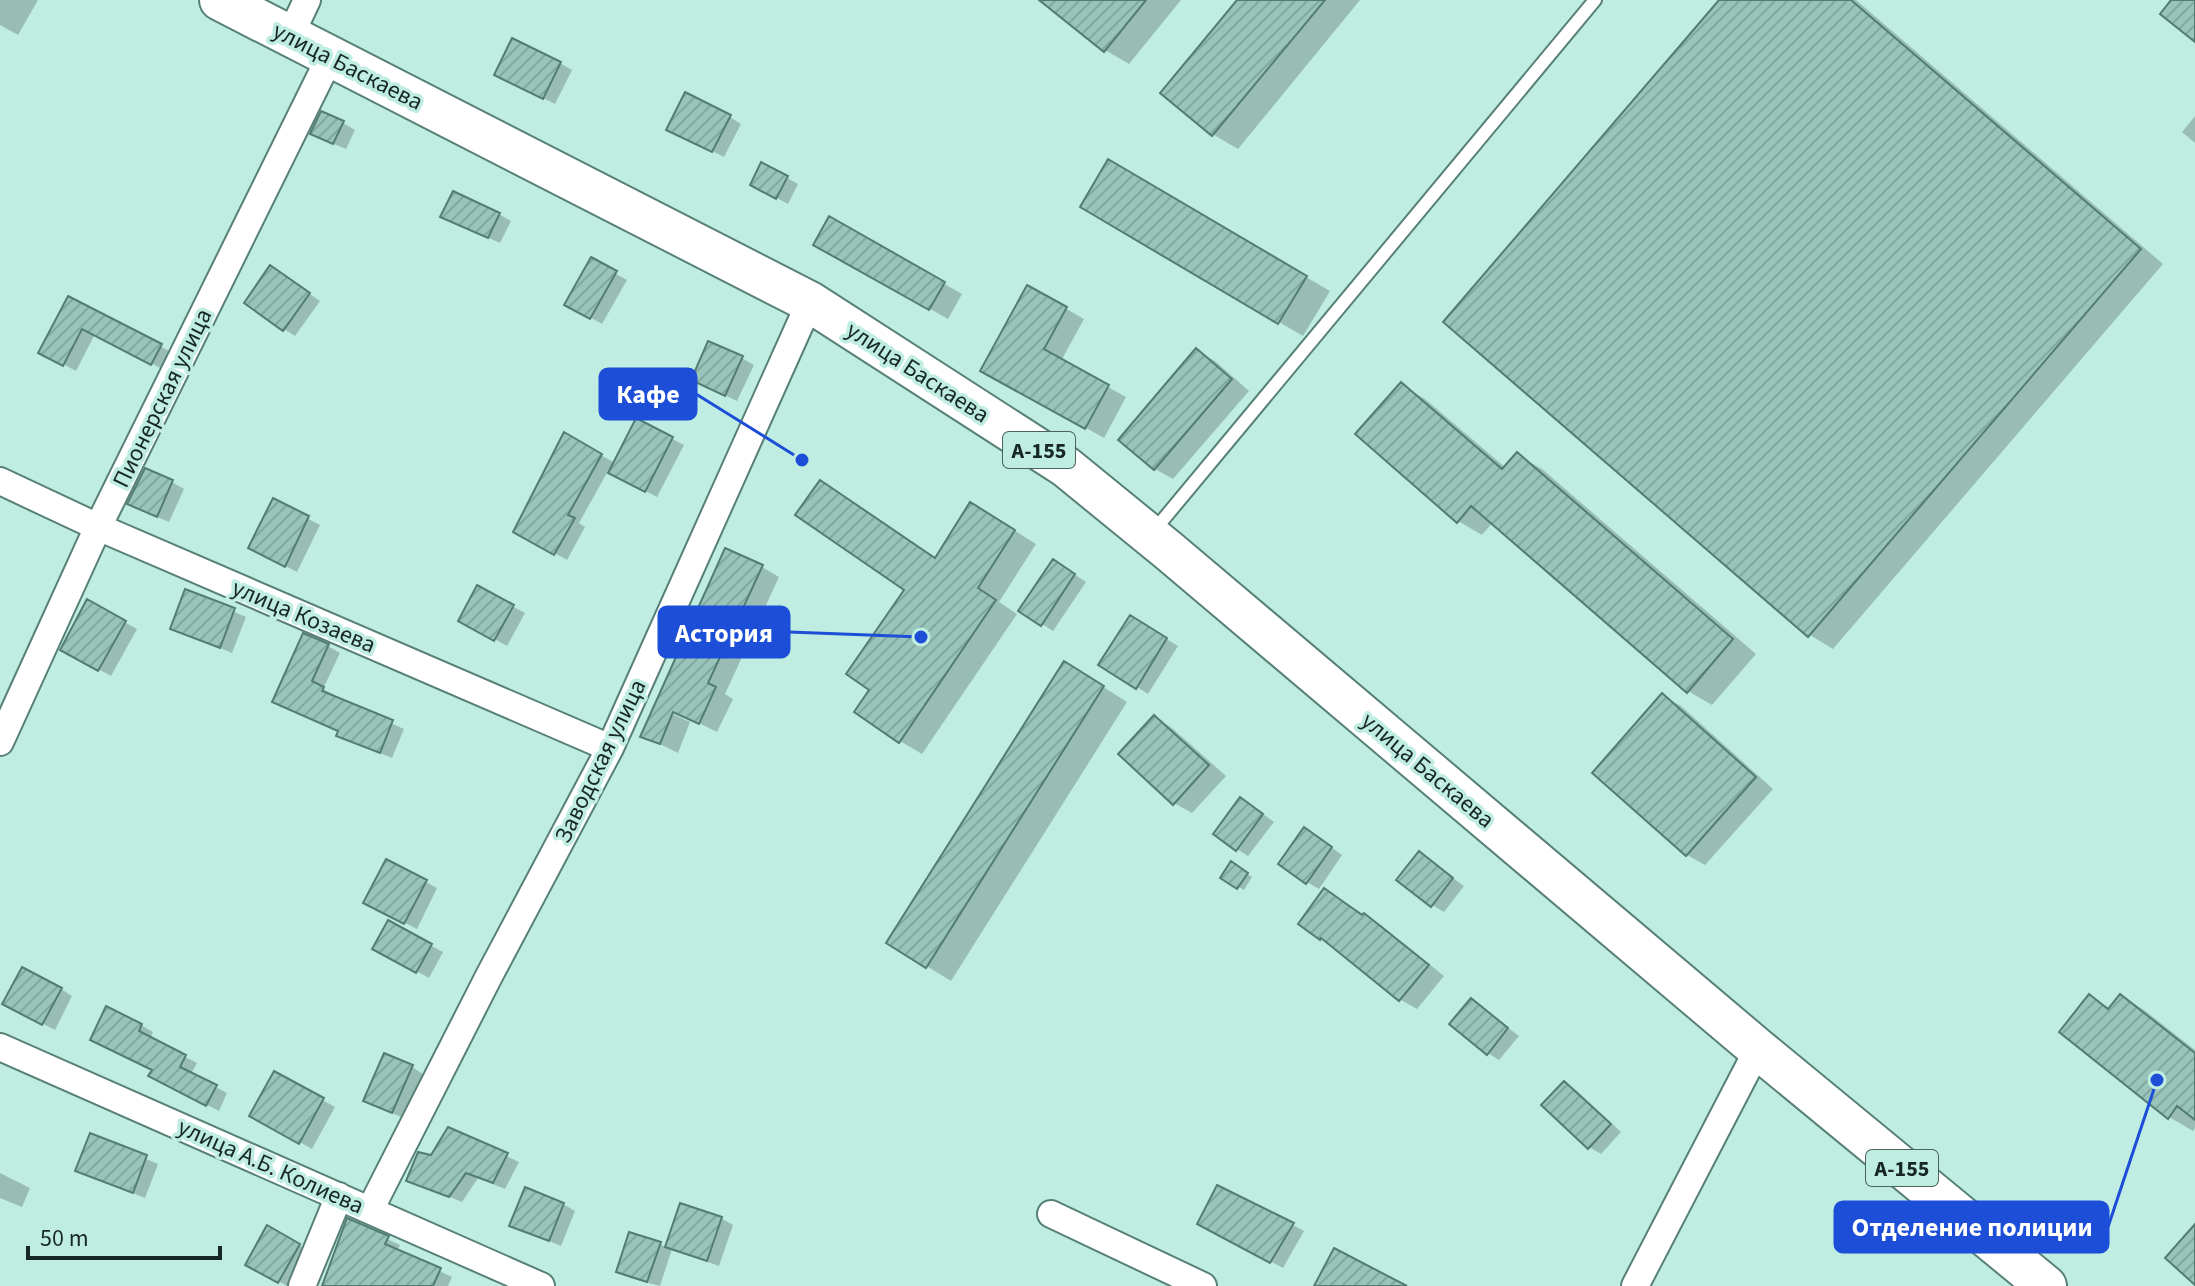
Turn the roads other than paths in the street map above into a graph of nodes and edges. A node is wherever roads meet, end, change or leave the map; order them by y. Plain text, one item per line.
1 (220, 0) edge
2 (307, 0) edge
3 (1595, 0) edge
4 (290, 36) junction
5 (330, 57) junction
6 (810, 302) junction
7 (0, 481) edge
8 (98, 527) junction
9 (1150, 535) junction
10 (0, 742) edge
11 (610, 748) junction
12 (0, 1047) edge
13 (1758, 1049) junction
14 (339, 1196) junction
15 (370, 1210) junction
16 (1051, 1214) dead end
17 (302, 1286) edge
18 (541, 1286) edge
19 (1203, 1286) edge
20 (1635, 1286) edge
21 (2046, 1286) edge

1 - 4 main road, улица Баскаева / А-155
2 - 4 street
3 - 9 lane
4 - 5 main road, улица Баскаева / А-155
5 - 6 main road, улица Баскаева / А-155
5 - 8 street, Пионерская улица
6 - 9 main road, улица Баскаева / А-155
6 - 11 street, Заводская улица
7 - 8 street, улица Козаева
8 - 10 street, Пионерская улица
8 - 11 street, улица Козаева
9 - 13 main road, улица Баскаева / А-155
11 - 15 street, Заводская улица
12 - 14 street, улица А.Б. Колиева
13 - 20 street
13 - 21 main road, А-155
14 - 15 street, улица А.Б. Колиева
14 - 17 street
15 - 18 street, улица А.Б. Колиева
16 - 19 street

